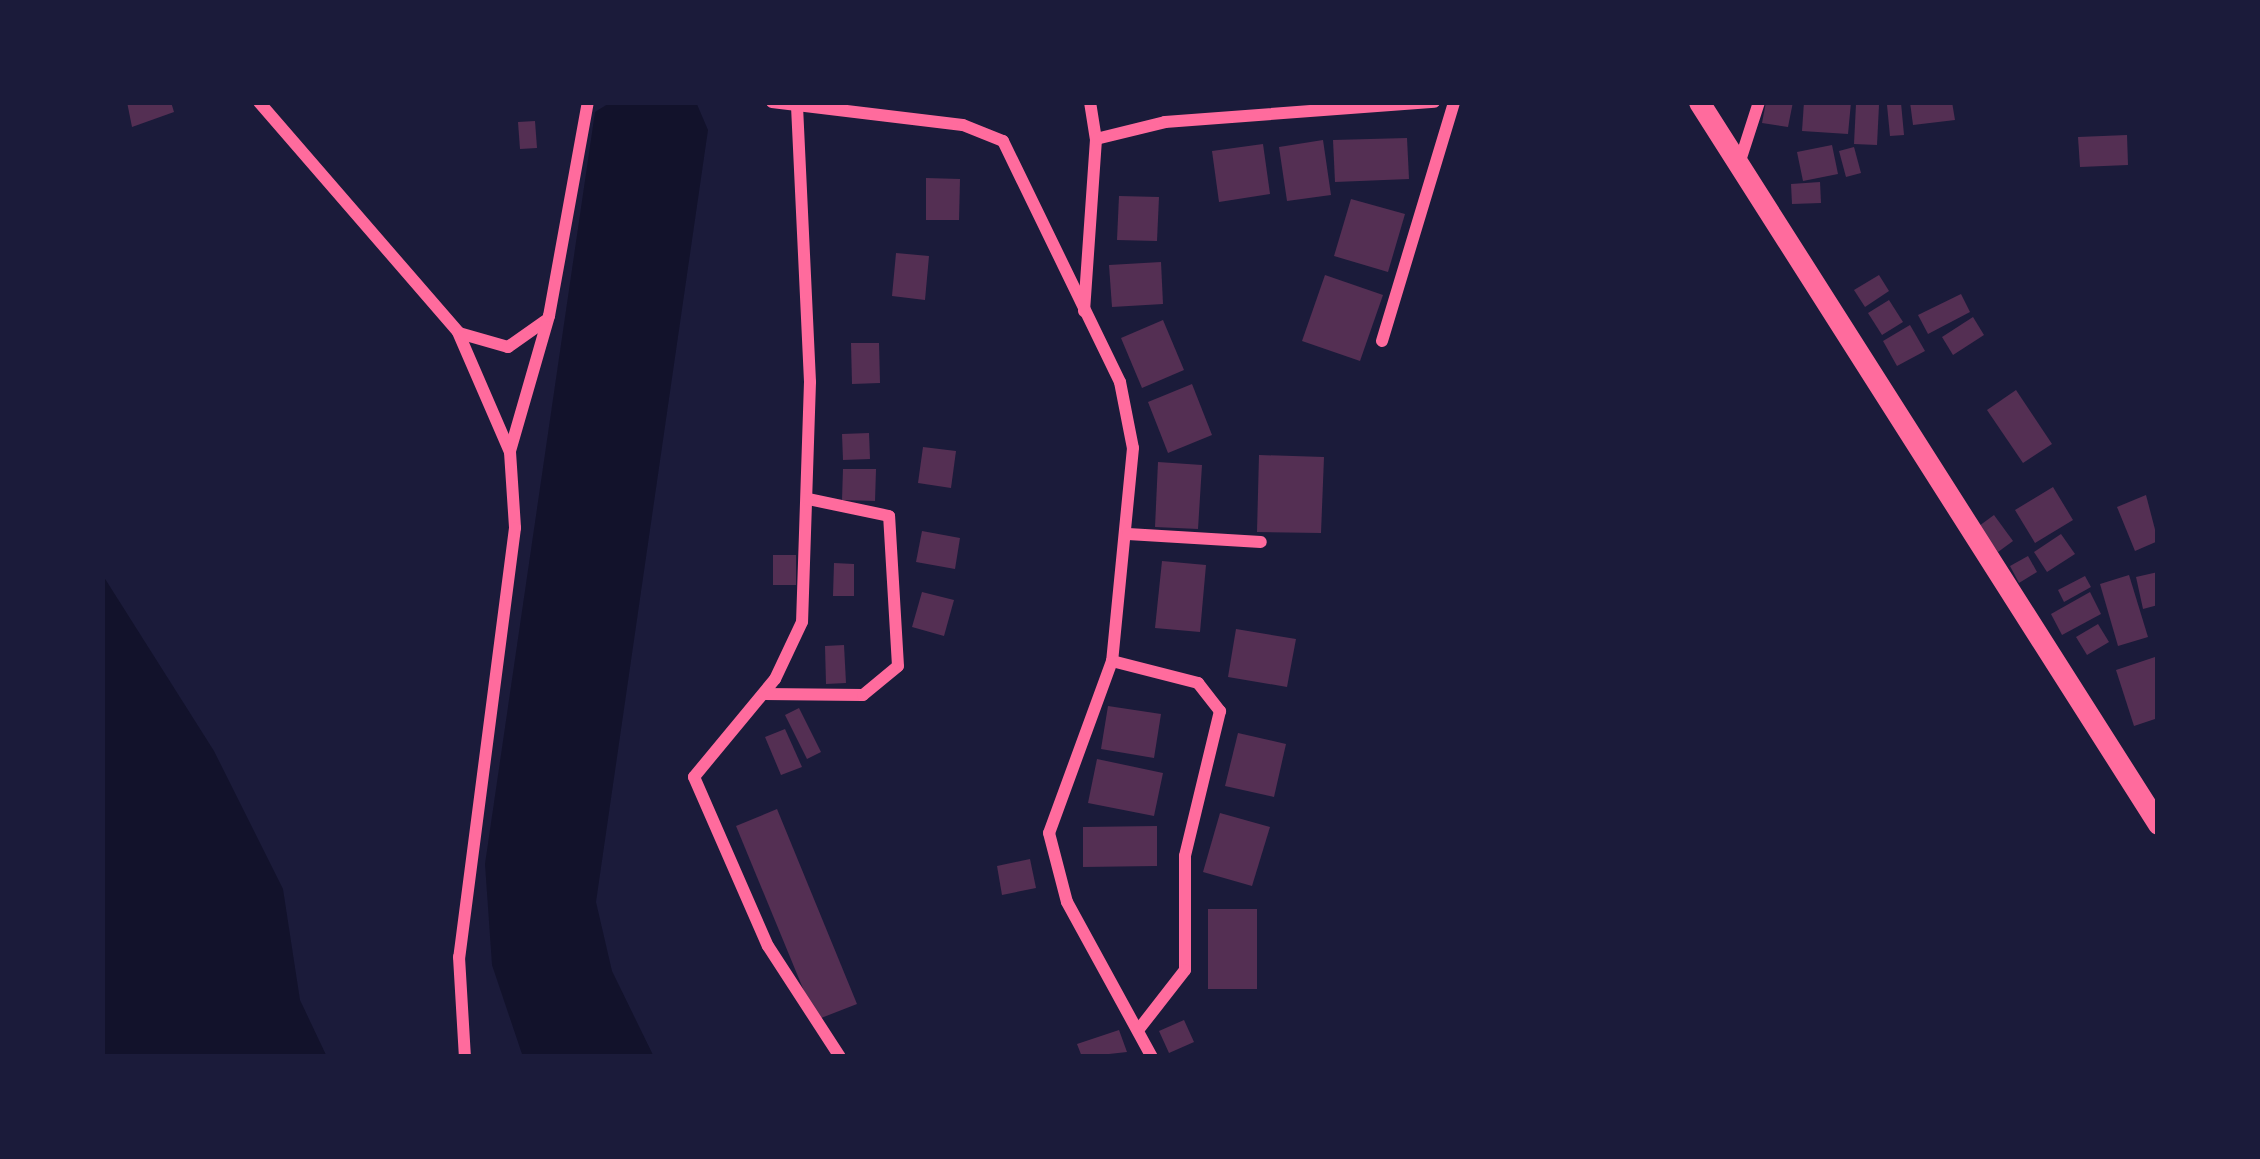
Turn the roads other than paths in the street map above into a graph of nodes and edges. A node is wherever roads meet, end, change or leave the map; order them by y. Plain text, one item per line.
1 (259, 102) edge
2 (588, 102) edge
3 (772, 102) edge
4 (1090, 102) edge
5 (1433, 102) edge
6 (1454, 102) edge
7 (1700, 102) edge
8 (1759, 102) edge
9 (797, 106) junction
10 (1096, 139) junction
11 (1737, 170) junction
12 (549, 316) junction
13 (1084, 318) junction
14 (458, 332) junction
15 (1382, 341) dead end
16 (510, 452) junction
17 (808, 499) junction
18 (1128, 534) junction
19 (1261, 542) dead end
20 (1112, 661) junction
21 (764, 694) junction
22 (2158, 824) edge
23 (1139, 1029) junction
24 (465, 1057) edge
25 (840, 1057) edge
26 (1152, 1057) edge

1 - 14 street
2 - 12 street
3 - 9 street
4 - 10 street
5 - 10 street
6 - 15 street
7 - 11 main road
8 - 11 street
9 - 13 street
9 - 17 street
10 - 13 street
11 - 22 main road
12 - 14 street
12 - 16 street
13 - 18 street
14 - 16 street
16 - 24 street
17 - 21 street
17 - 21 street
18 - 19 street
18 - 20 street
20 - 23 street
20 - 23 street
21 - 25 street
23 - 26 street

